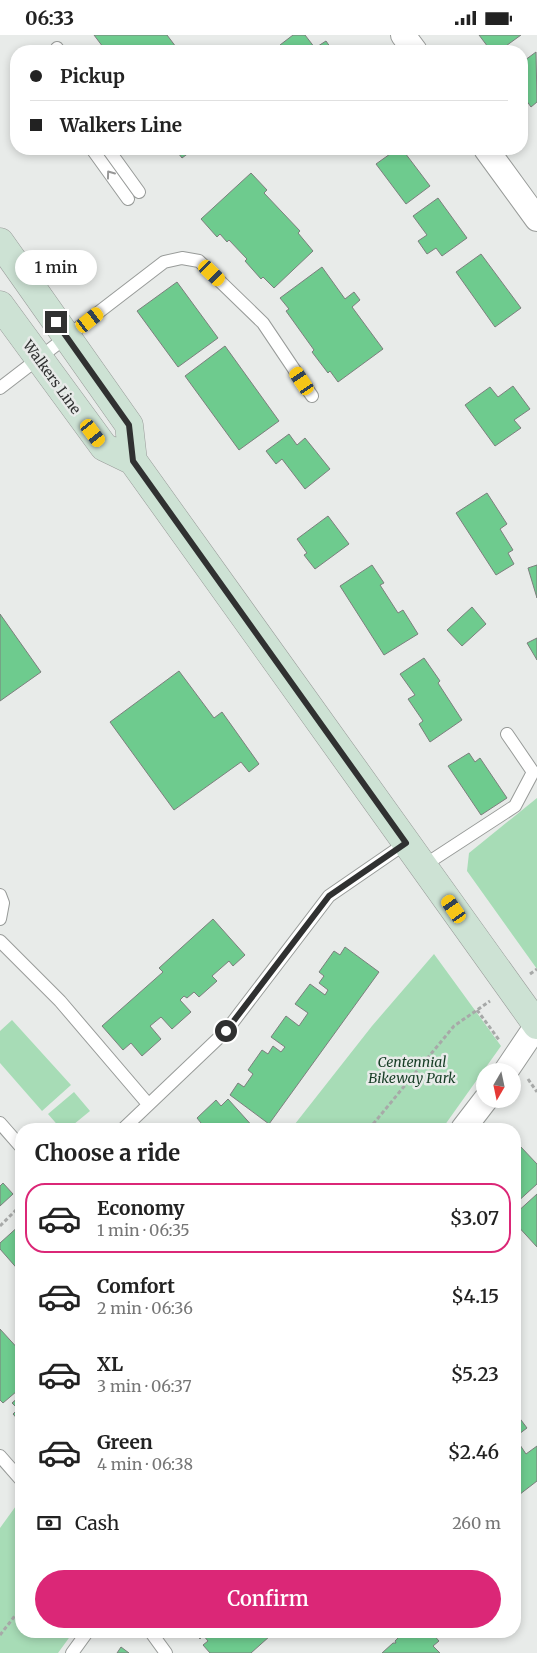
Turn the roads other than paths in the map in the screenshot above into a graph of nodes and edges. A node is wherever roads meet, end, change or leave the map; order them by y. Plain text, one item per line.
1 (97, 155) edge
2 (111, 155) edge
3 (490, 155) edge
4 (537, 219) edge
5 (0, 241) edge
6 (0, 305) edge
7 (67, 337) junction
8 (38, 360) junction
9 (0, 388) edge
10 (312, 396) dead end
11 (133, 461) junction
12 (507, 734) dead end
13 (406, 843) junction
14 (423, 866) junction
15 (0, 895) edge
16 (0, 919) edge
17 (0, 941) edge
18 (537, 1025) edge
19 (511, 1063) edge
20 (148, 1104) junction
21 (479, 1108) edge
22 (0, 1123) edge
23 (129, 1123) edge
24 (468, 1123) edge
25 (15, 1140) edge
26 (0, 1455) edge
27 (15, 1473) edge
28 (83, 1638) edge
29 (155, 1638) edge
30 (72, 1653) edge
31 (166, 1653) edge

2 -> 1 lane
3 - 4 street
5 - 7 main road, Walkers Line
6 - 8 main road, Walkers Line
7 - 8 lane
7 - 10 lane
7 - 11 main road, Walkers Line
8 - 9 lane
8 - 11 main road, Walkers Line
11 - 13 main road, Walkers Line
12 - 14 lane
13 - 14 main road, Walkers Line
13 - 20 lane
14 - 18 main road, Walkers Line
15 - 16 lane
17 - 20 lane
18 - 19 street
20 - 23 lane
21 - 24 street
22 - 25 lane
26 - 27 lane
28 - 30 lane
29 - 31 lane

